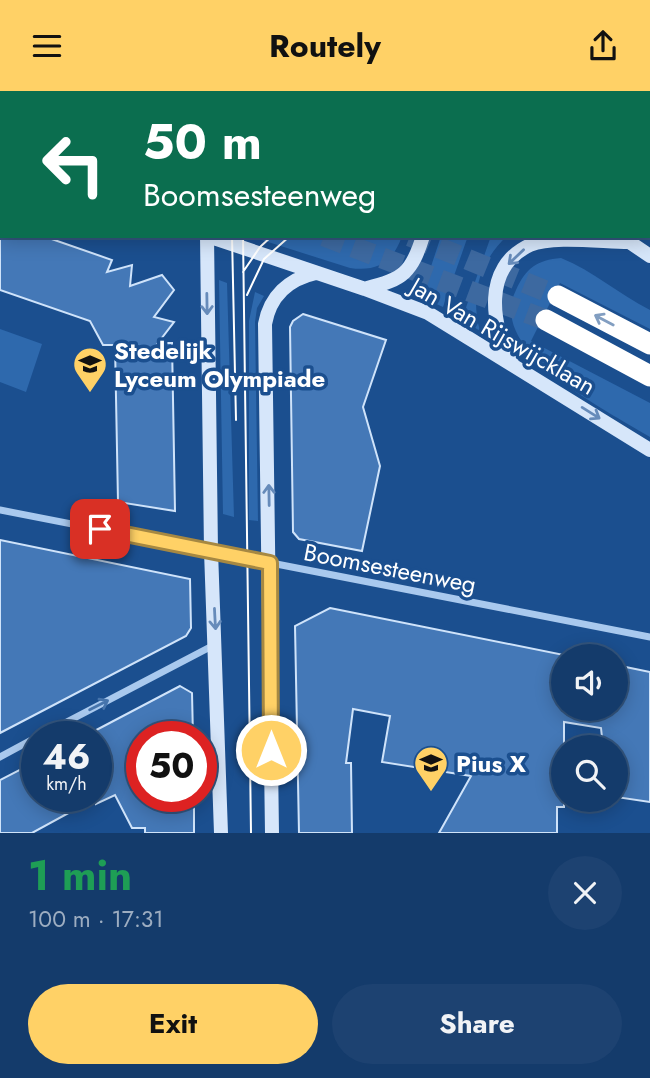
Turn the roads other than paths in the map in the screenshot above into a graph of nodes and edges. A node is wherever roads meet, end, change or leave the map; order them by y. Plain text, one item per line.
1 (207, 238) edge
2 (213, 238) edge
3 (422, 238) edge
4 (624, 239) edge
5 (650, 256) edge
6 (316, 273) junction
7 (365, 289) junction
8 (558, 296) tunnel mouth
9 (546, 320) tunnel mouth
10 (650, 344) edge
11 (513, 364) junction
12 (650, 376) edge
13 (650, 450) edge
14 (0, 510) edge
15 (211, 551) junction
16 (270, 563) junction
17 (650, 637) edge
18 (216, 644) junction
19 (68, 721) edge
20 (21, 746) edge
21 (0, 757) edge
22 (221, 833) edge
23 (272, 833) edge

1 -> 15 main road
2 - 6 main road, Jan Van Rijswijcklaan
3 - 7 main road
4 - 5 main road
4 -> 11 main road
6 - 7 main road, Jan Van Rijswijcklaan
16 -> 6 main road
7 - 11 main road, Jan Van Rijswijcklaan
10 -> 8 highway
9 - 12 highway
11 -> 13 main road, Jan Van Rijswijcklaan
14 - 15 street, Boomsesteenweg
15 - 16 street, Boomsesteenweg
15 -> 18 main road
16 - 17 street, Boomsesteenweg
16 - 23 main road
19 -> 18 street
18 - 22 main road
20 - 21 street

